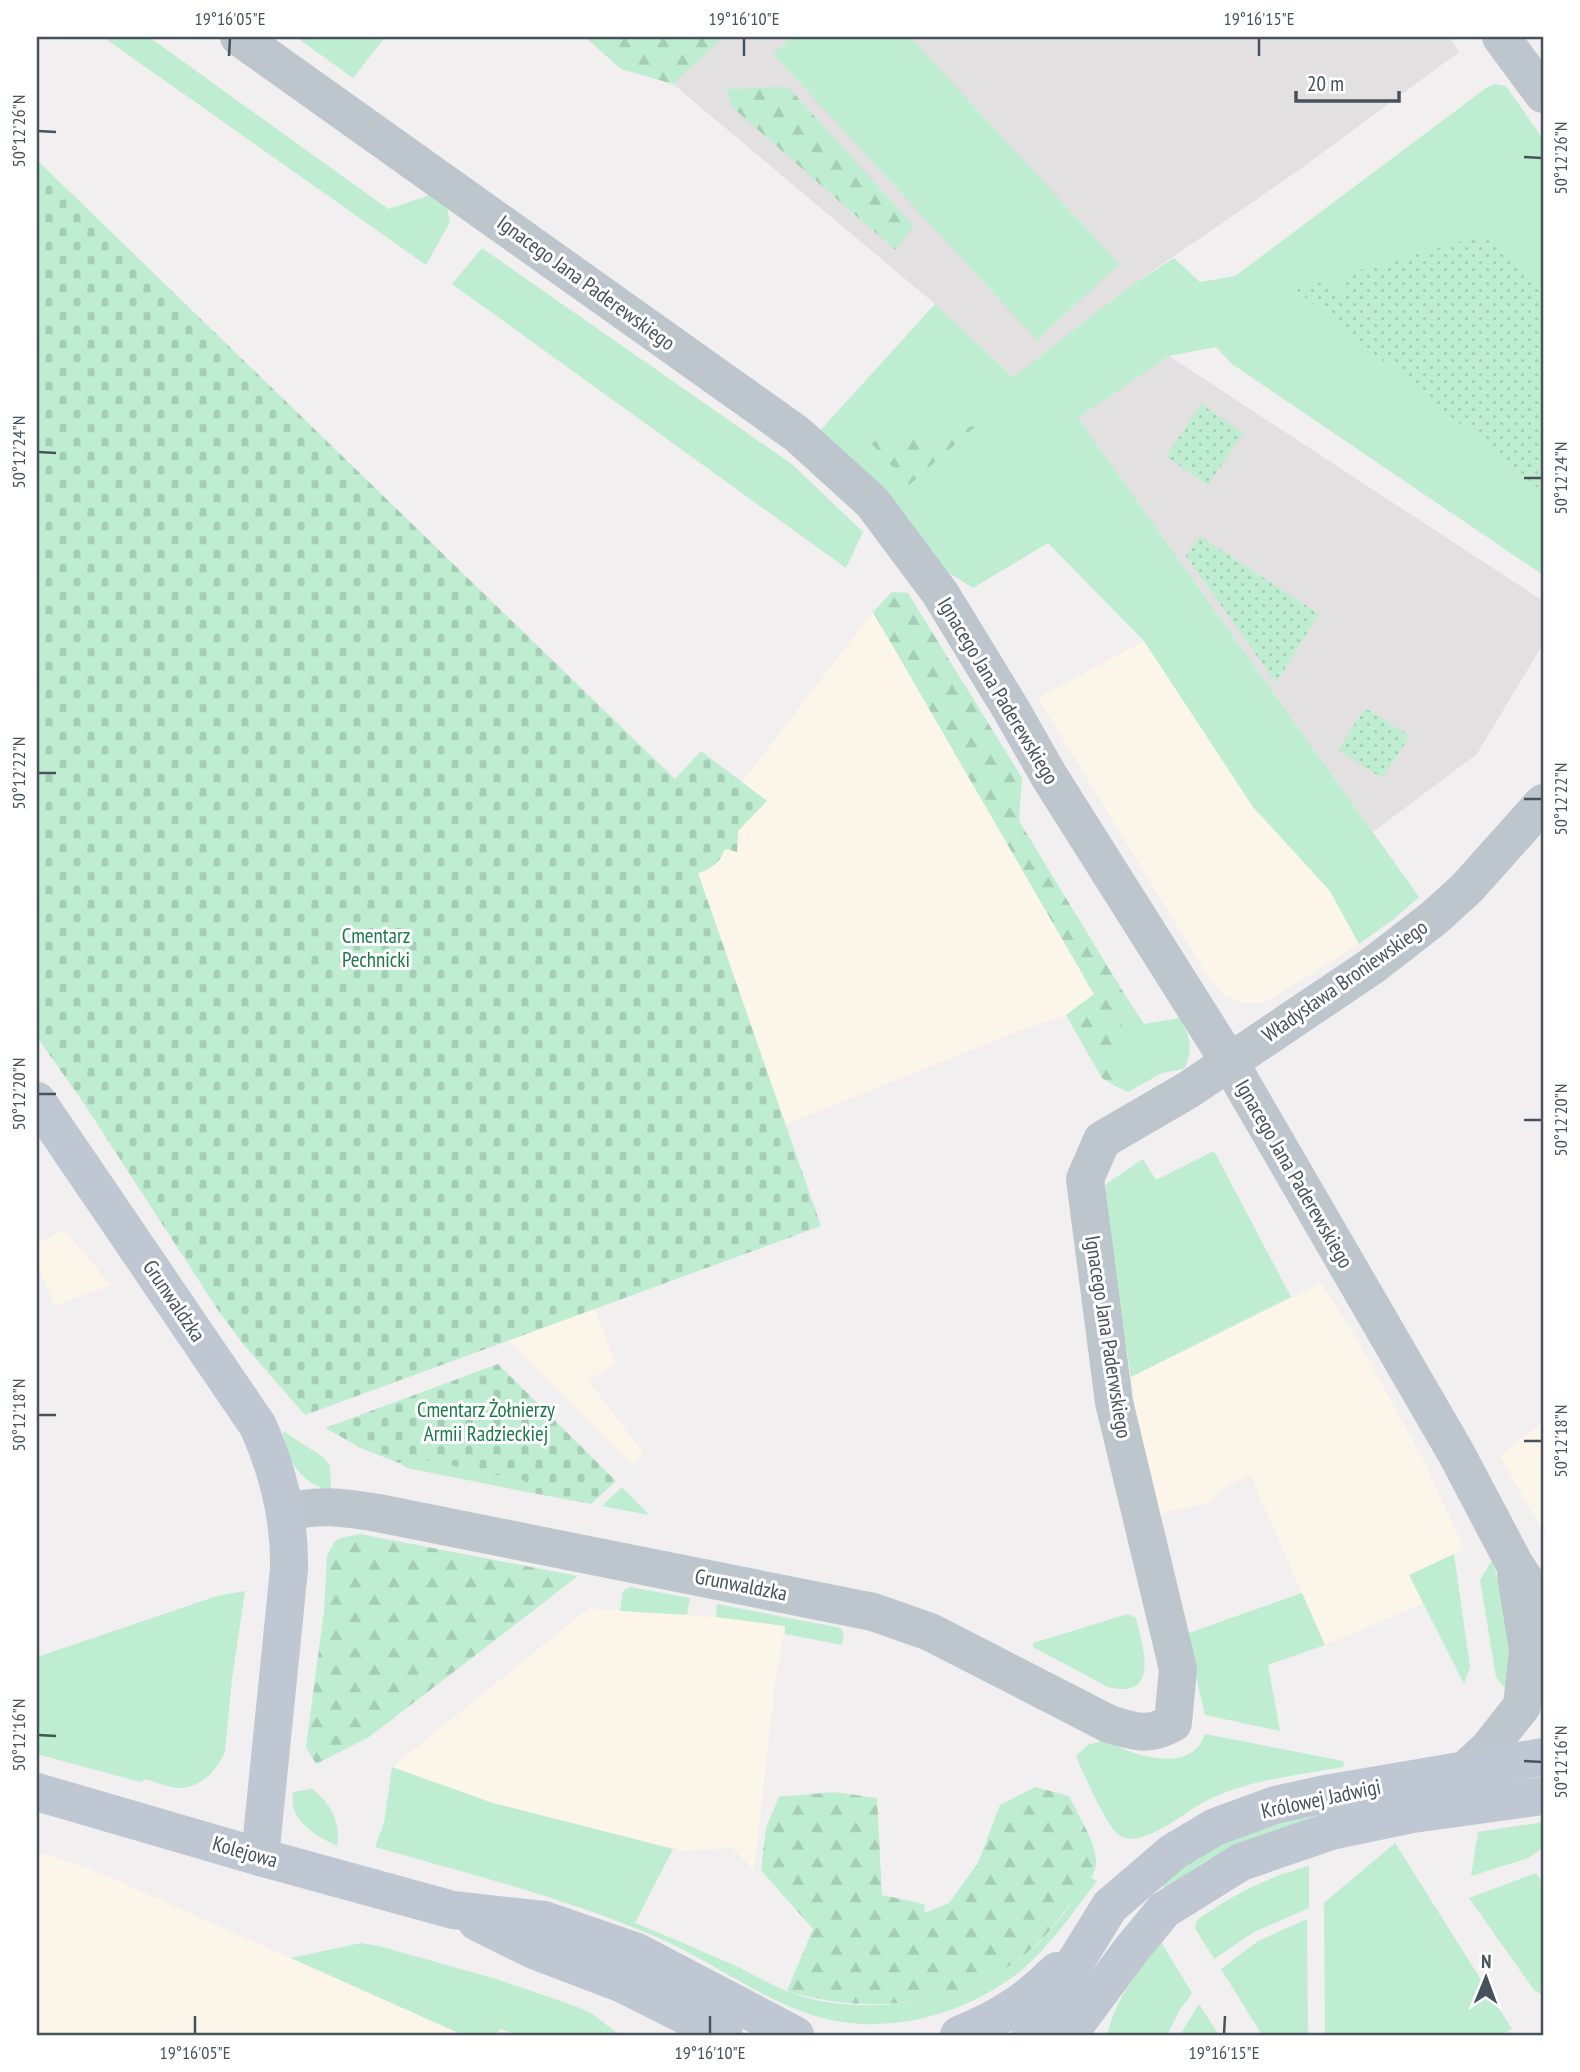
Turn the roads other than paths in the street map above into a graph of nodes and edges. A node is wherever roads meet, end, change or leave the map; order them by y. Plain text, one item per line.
1 (239, 37) edge
2 (1501, 37) edge
3 (1543, 94) edge
4 (1543, 803) edge
5 (1230, 1063) junction
6 (37, 1101) edge
7 (286, 1513) junction
8 (1514, 1563) junction
9 (1543, 1608) edge
10 (1522, 1706) junction
11 (1172, 1723) joint
12 (1543, 1742) edge
13 (1543, 1757) edge
14 (1464, 1771) junction
15 (37, 1791) edge
16 (1543, 1796) edge
17 (260, 1857) junction
18 (453, 1910) junction
19 (1084, 1945) junction
20 (1106, 1986) junction
21 (795, 2034) edge
22 (724, 2035) edge
23 (959, 2035) edge
24 (1030, 2035) edge
25 (1068, 2035) edge
26 (1093, 2035) edge

1 - 5 street, Ignacego Jana Paderewskiego
2 - 3 street
4 - 5 street, Władysława Broniewskiego
5 - 8 street, Ignacego Jana Paderewskiego
5 - 11 street, Ignacego Jana Paderwskiego
6 - 7 street, Grunwaldzka
7 - 11 street, Grunwaldzka
7 - 17 street, Grunwaldzka
8 - 9 street, Ignacego Jana Paderewskiego
8 - 10 street, Ignacego Jana Paderewskiego
10 - 12 street
10 - 14 street
13 - 14 street, Królowej Jadwigi
14 - 19 street, Królowej Jadwigi
15 - 17 street, Kolejowa
16 - 20 street, Królowej Jadwigi
17 - 18 street, Kolejowa
18 - 21 street, Kolejowa
18 - 22 street, Kolejowa
19 - 23 street
19 - 24 street, Królowej Jadwigi
20 - 25 street, Królowej Jadwigi
20 - 26 street

